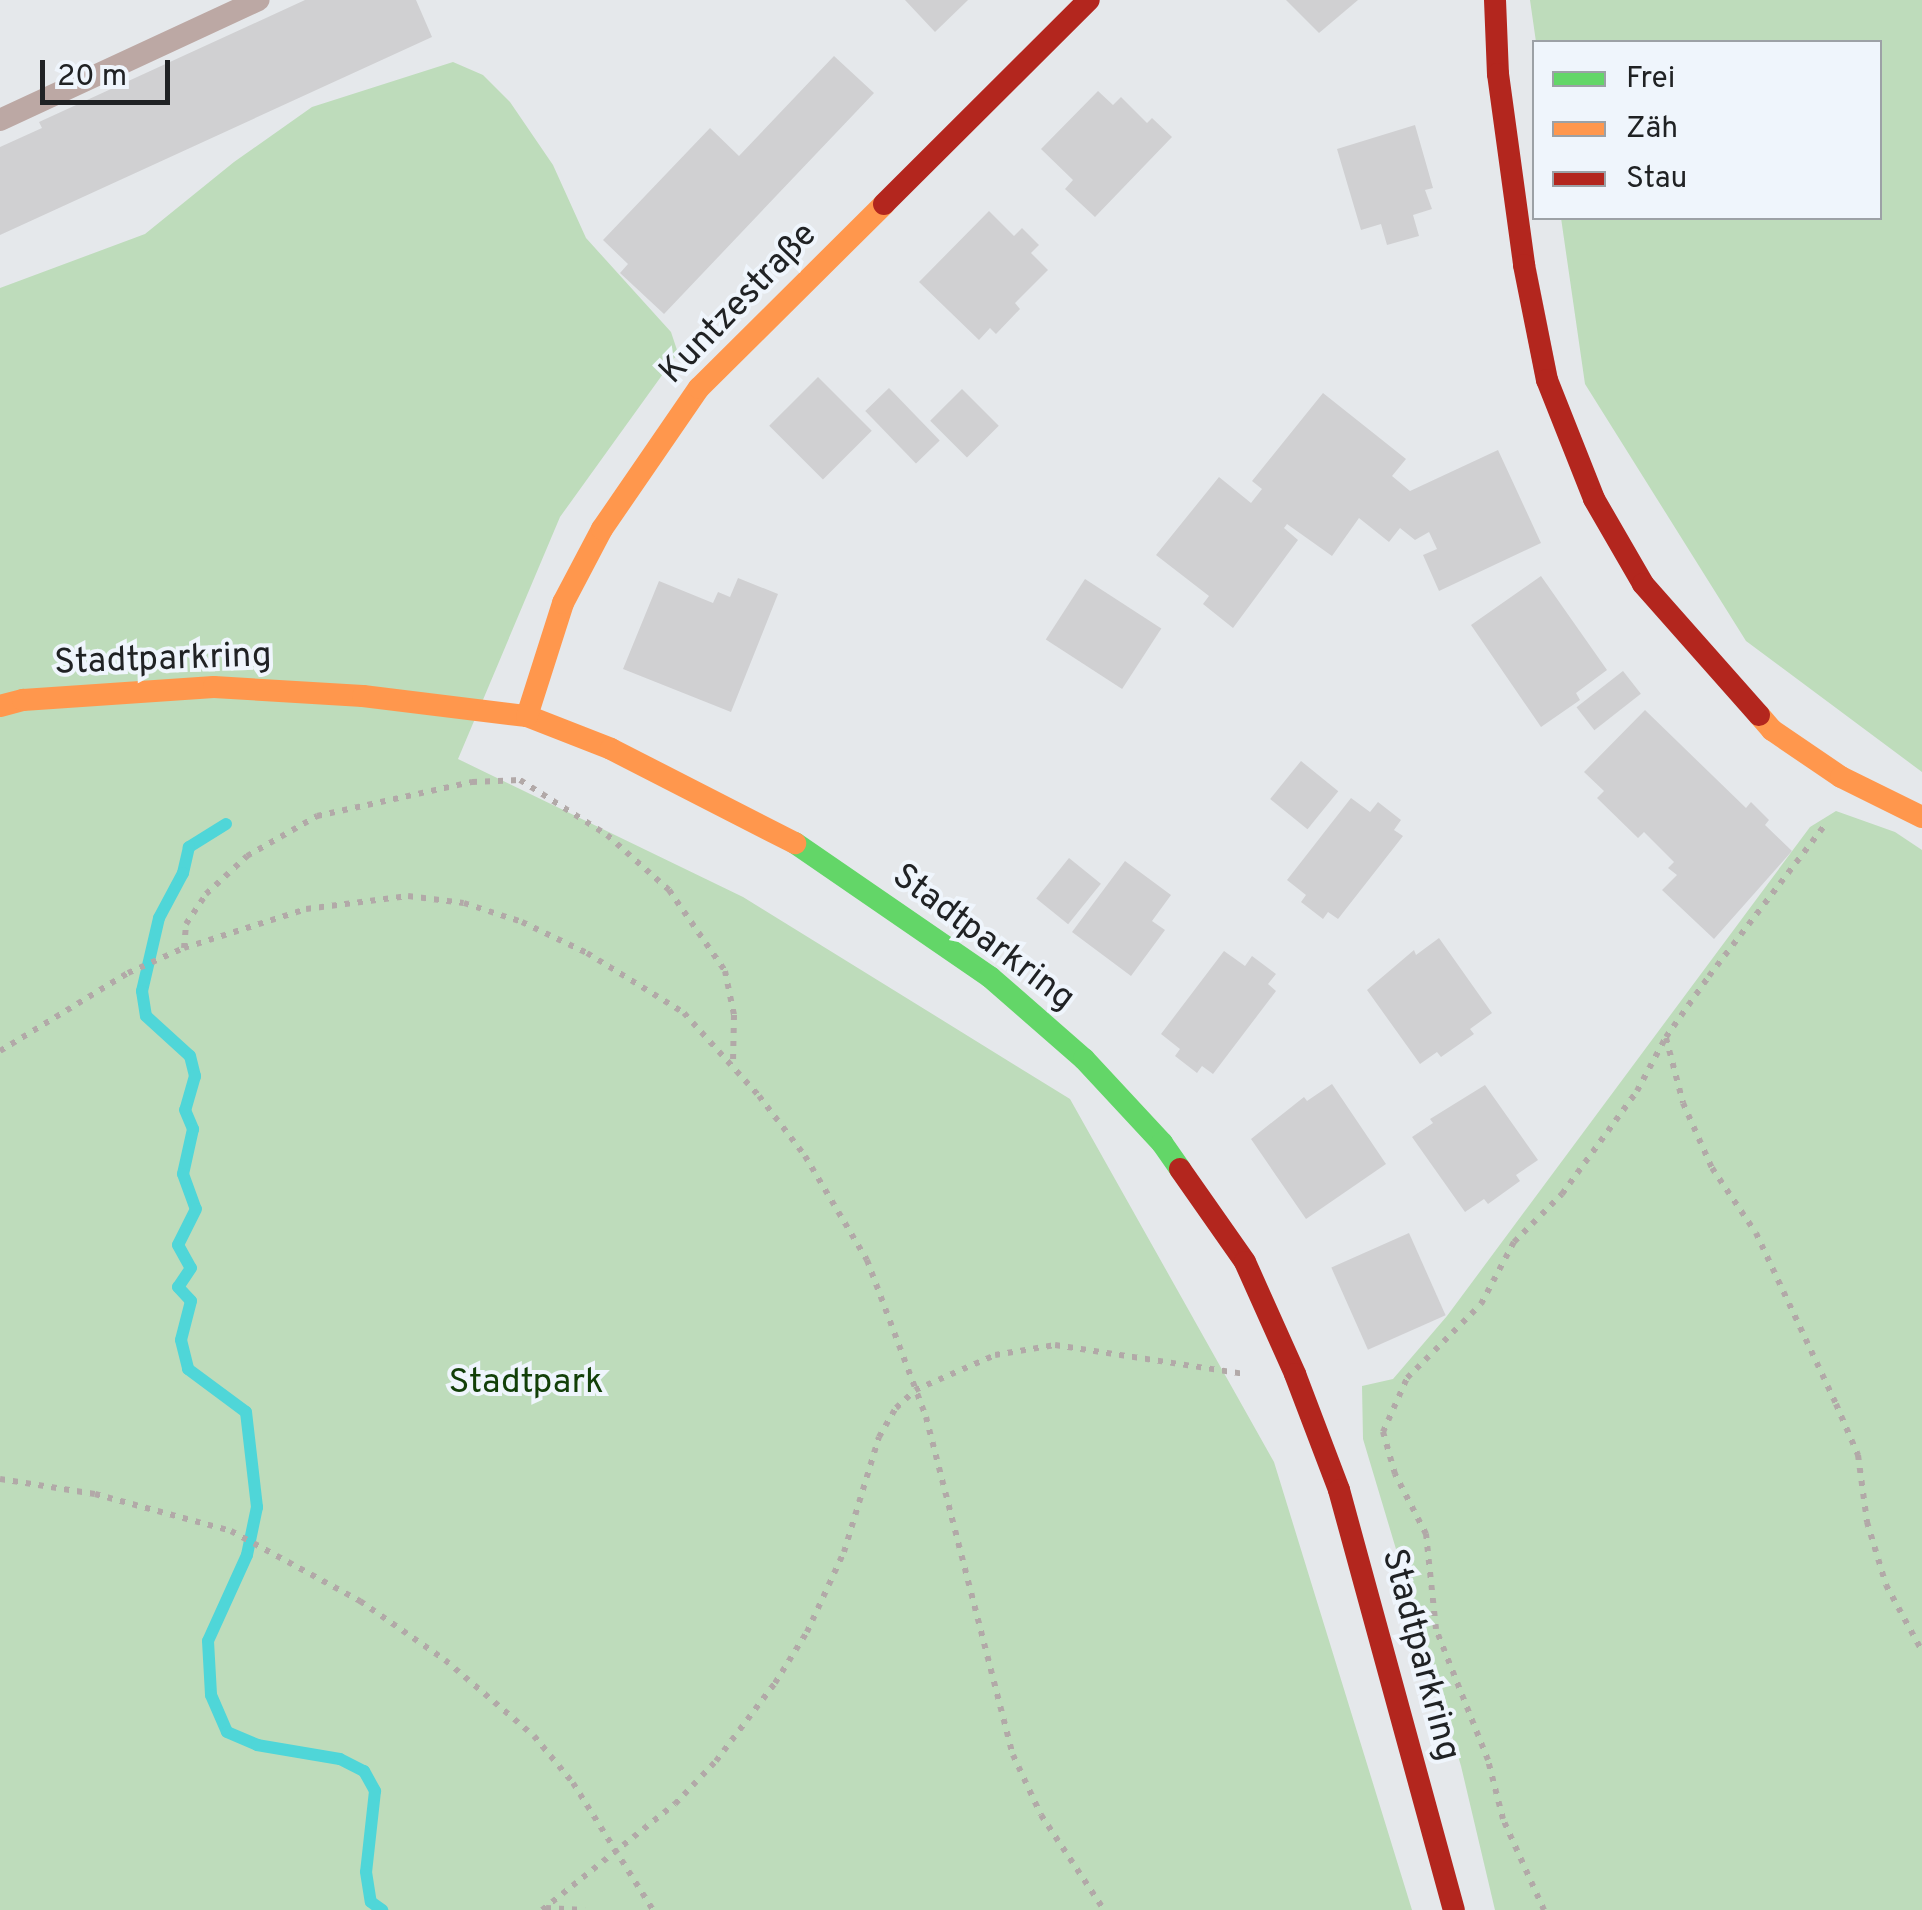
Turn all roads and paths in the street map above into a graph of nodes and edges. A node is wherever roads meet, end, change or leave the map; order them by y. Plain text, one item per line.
1 (258, 0) edge
2 (1089, 0) edge
3 (1496, 0) edge
4 (0, 120) edge
5 (0, 706) edge
6 (527, 716) junction
7 (1841, 777) junction
8 (1922, 818) edge
9 (184, 948) junction
10 (1666, 1037) junction
11 (0, 1052) edge
12 (732, 1065) junction
13 (1296, 1374) junction
14 (916, 1390) junction
15 (0, 1480) edge
16 (1922, 1651) edge
17 (619, 1852) junction
18 (544, 1909) edge
19 (584, 1910) edge
20 (653, 1910) edge
21 (1104, 1910) edge
22 (1454, 1910) edge
23 (1544, 1910) edge

1 - 4 lane
2 - 6 street, Kuntzestraße
3 - 7 street
5 - 6 street, Stadtparkring
6 - 13 street, Stadtparkring
7 - 8 street
7 - 10 path
9 - 11 path
9 - 12 path
9 - 12 path
10 - 16 path
10 - 23 path
12 - 14 path
13 - 14 path
13 - 22 street, Stadtparkring
14 - 17 path
14 - 21 path
15 - 17 path
17 - 18 path
17 - 20 path
18 - 19 path

